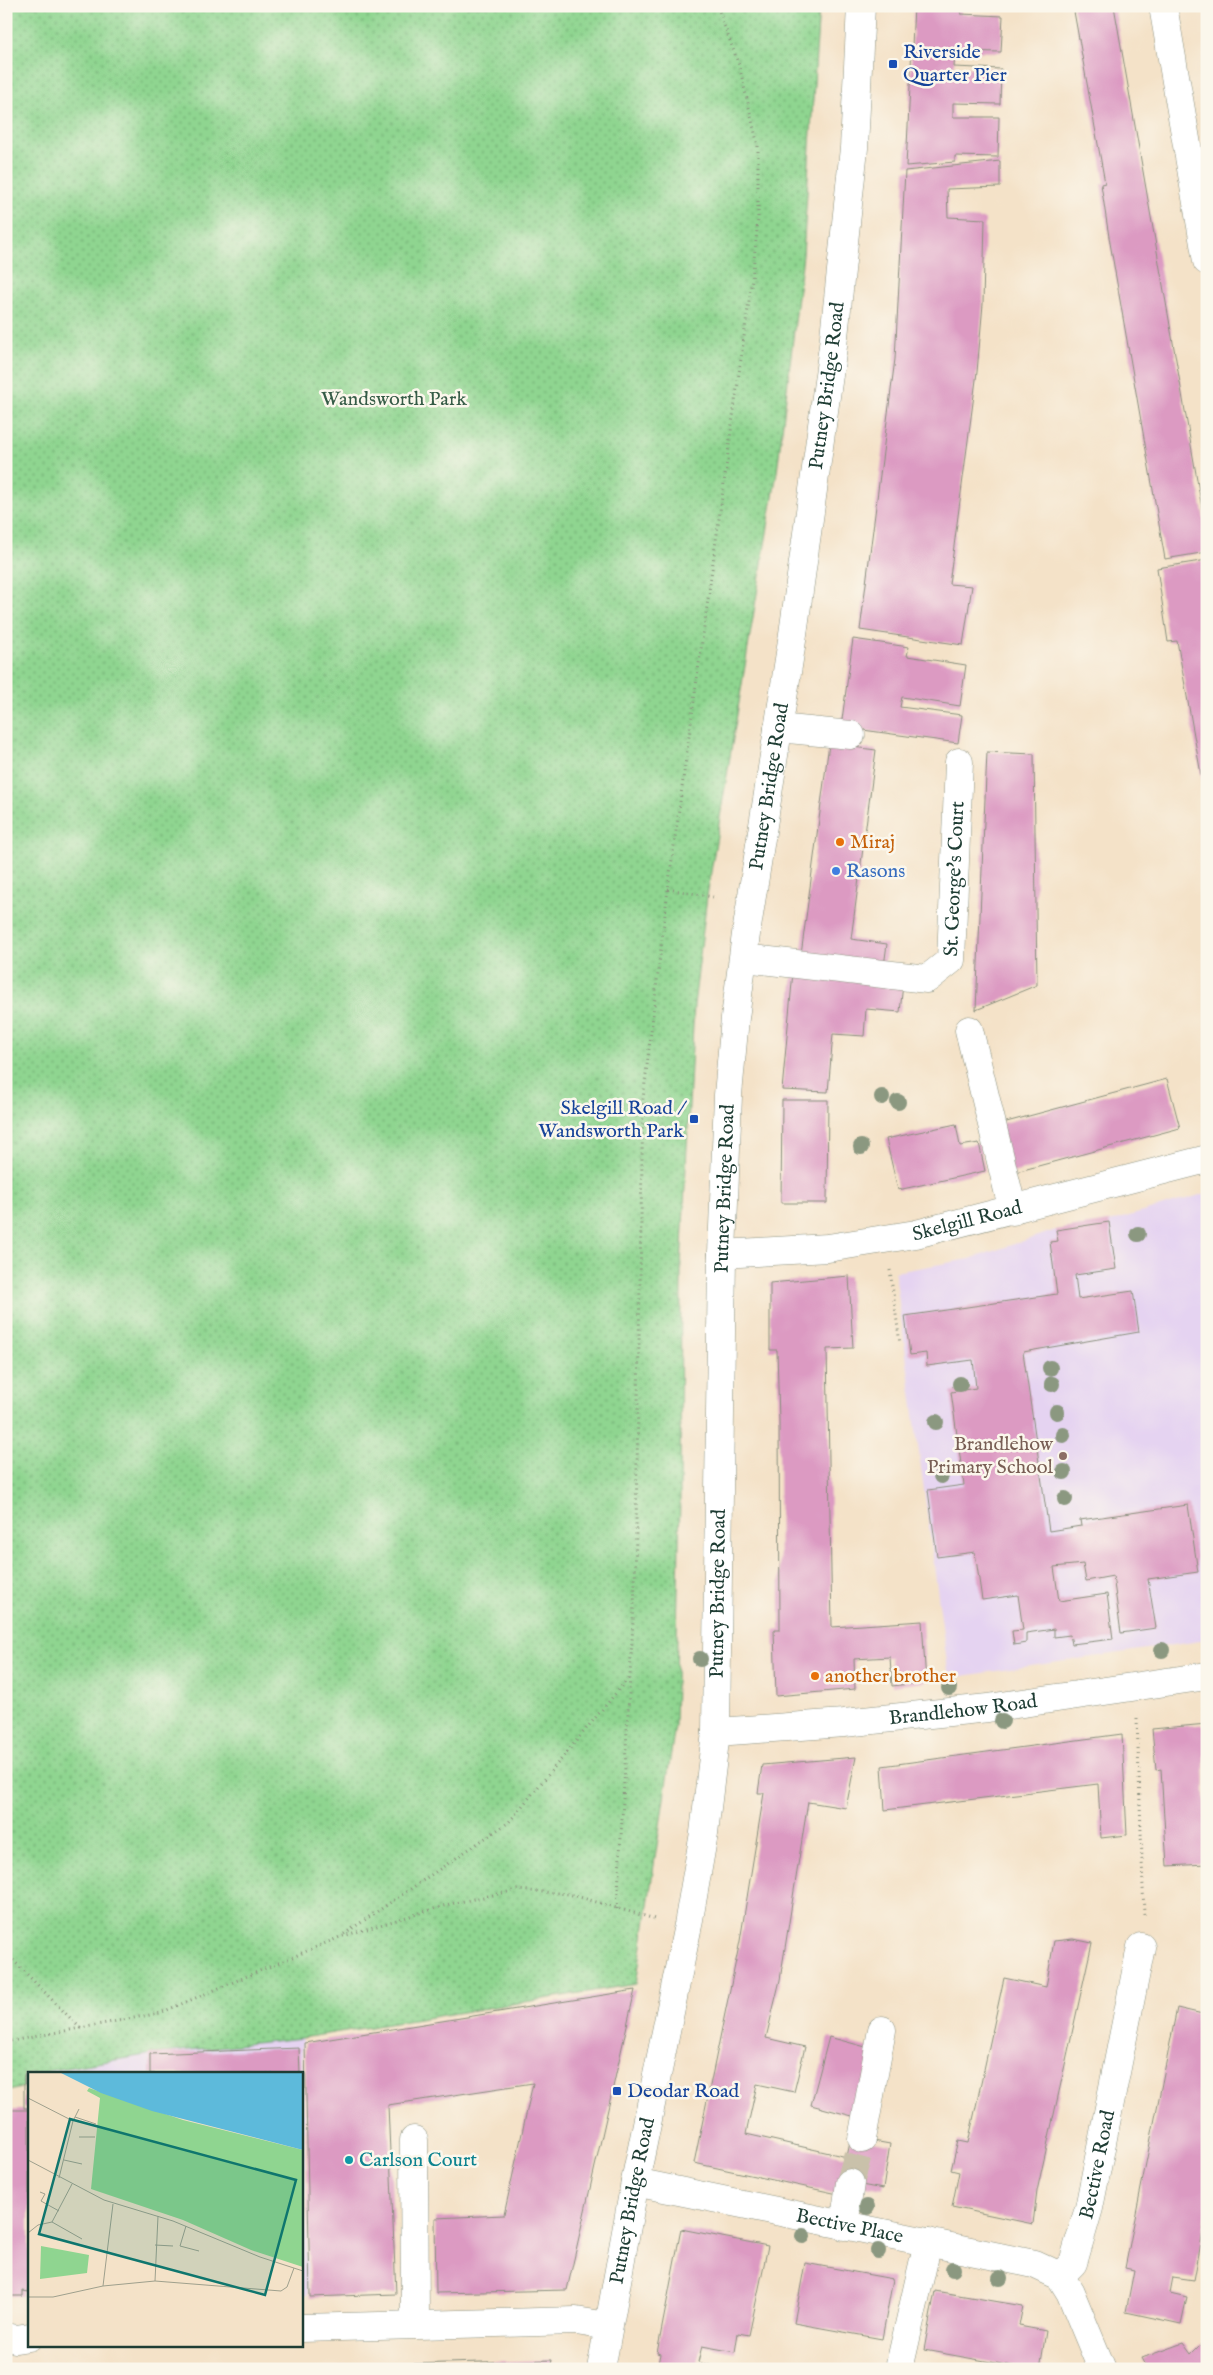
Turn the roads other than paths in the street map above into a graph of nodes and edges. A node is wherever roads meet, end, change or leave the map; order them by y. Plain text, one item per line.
1 (861, 6) edge
2 (1163, 6) edge
3 (1207, 261) edge
4 (778, 728) junction
5 (852, 735) dead end
6 (959, 762) dead end
7 (744, 958) junction
8 (969, 1030) dead end
9 (1207, 1159) edge
10 (1013, 1210) junction
11 (722, 1254) junction
12 (1207, 1676) edge
13 (716, 1732) junction
14 (1142, 1947) road end
15 (882, 2030) dead end
16 (862, 2139) tunnel mouth
17 (414, 2140) dead end
18 (635, 2182) junction
19 (850, 2183) tunnel mouth
20 (844, 2226) junction
21 (928, 2242) junction
22 (1060, 2276) junction
23 (414, 2324) junction
24 (608, 2326) junction
25 (302, 2328) edge
26 (601, 2369) edge
27 (899, 2369) edge
28 (1102, 2369) edge

1 - 4 street, Putney Bridge Road
2 - 3 street
4 - 5 street
4 - 7 street, Putney Bridge Road
6 - 7 street, St. George's Court
7 - 11 street, Putney Bridge Road
8 - 10 street
9 - 10 street, Skelgill Road
10 - 11 street, Skelgill Road
11 - 13 street, Putney Bridge Road
12 - 13 street, Brandlehow Road
13 - 18 street, Putney Bridge Road
14 - 22 street, Bective Road
15 - 16 street
17 - 23 street
18 - 20 street, Bective Place
18 - 24 street, Putney Bridge Road
19 - 20 street
20 - 21 street, Bective Place
21 - 22 street, Bective Place
21 - 27 street
22 - 28 street
23 - 24 street
23 - 25 street
24 - 26 street, Putney Bridge Road

